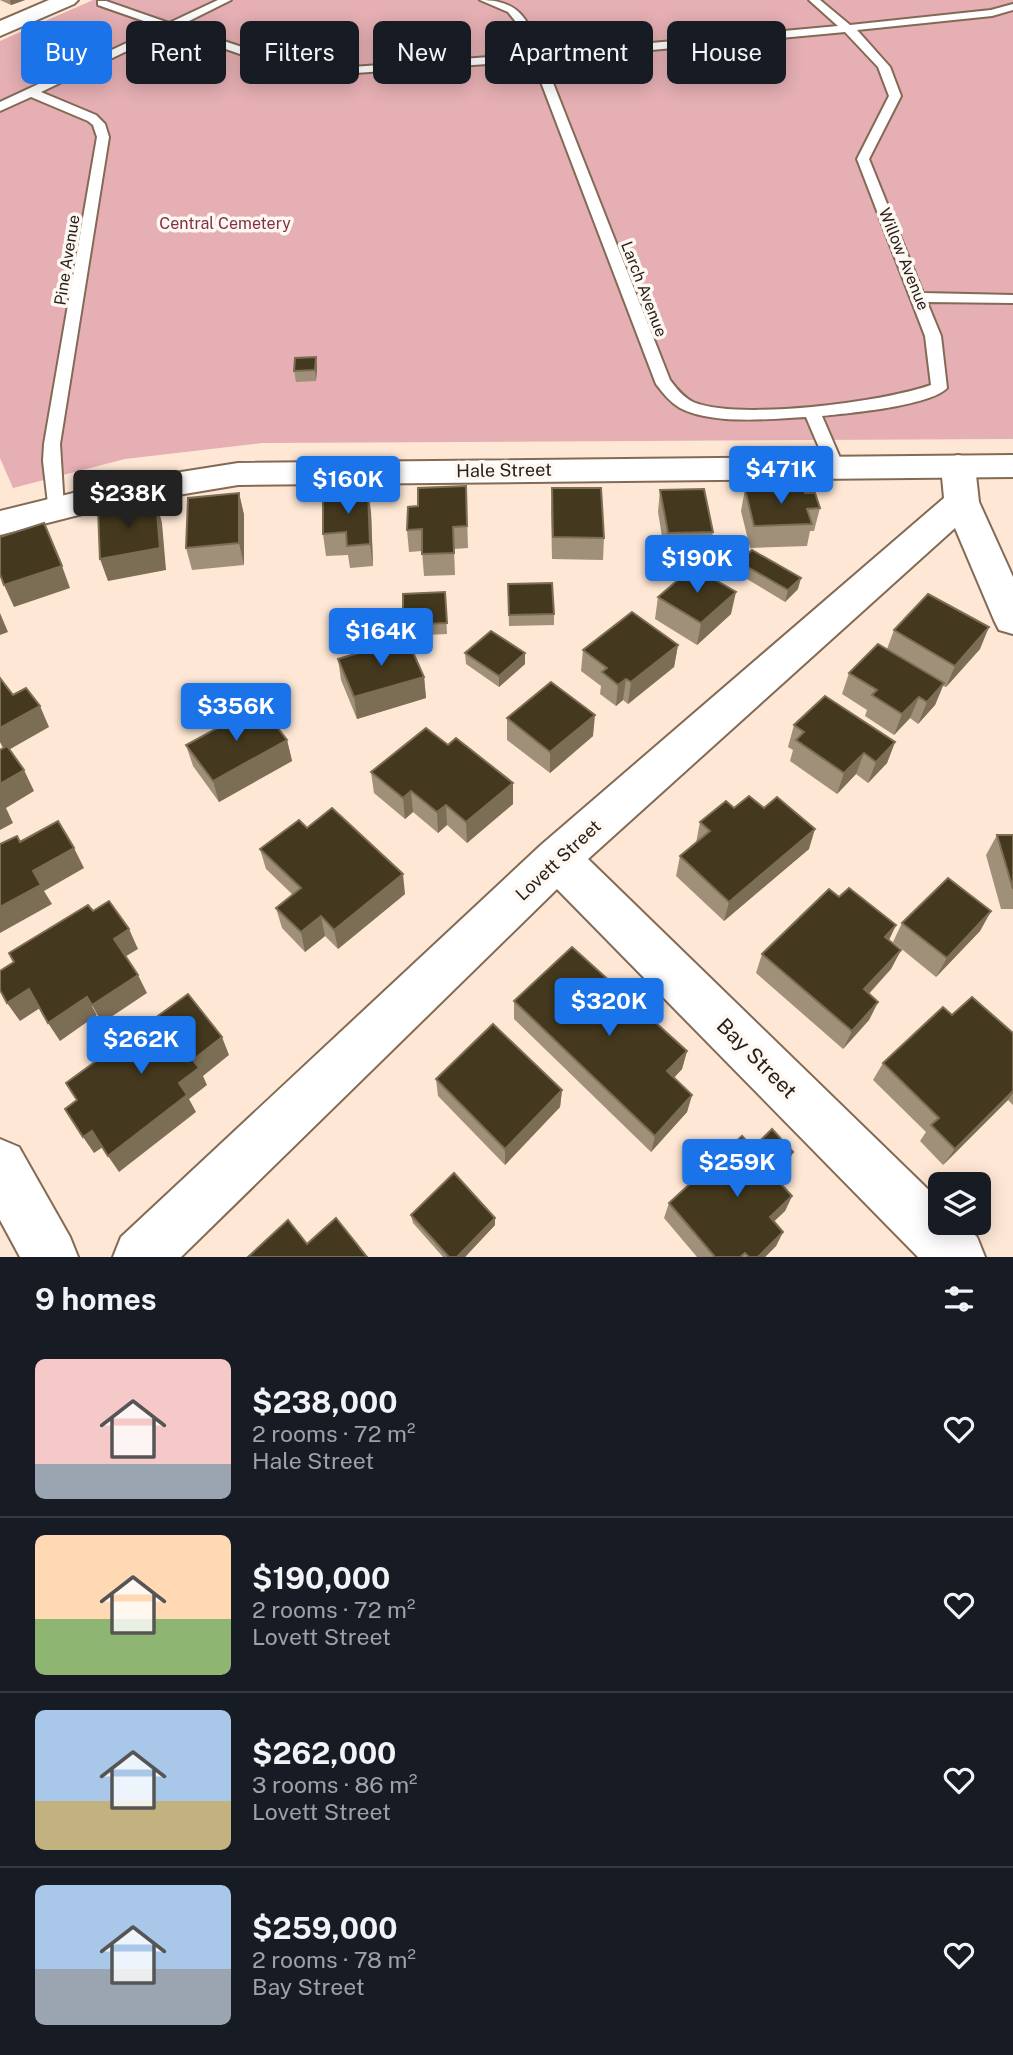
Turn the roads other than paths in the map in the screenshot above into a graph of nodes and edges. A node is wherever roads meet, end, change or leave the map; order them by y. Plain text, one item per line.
1 (67, 0) edge
2 (226, 0) edge
3 (485, 0) edge
4 (814, 0) edge
5 (102, 4) dead end
6 (1013, 7) edge
7 (152, 21) edge
8 (182, 21) edge
9 (521, 21) edge
10 (845, 28) junction
11 (0, 29) edge
12 (226, 46) edge
13 (653, 46) edge
14 (126, 47) edge
15 (485, 61) edge
16 (549, 84) edge
17 (30, 92) junction
18 (0, 107) edge
19 (920, 297) junction
20 (1013, 299) edge
21 (812, 411) junction
22 (1013, 466) edge
23 (835, 467) junction
24 (960, 484) junction
25 (53, 493) junction
26 (0, 523) edge
27 (1013, 620) edge
28 (558, 859) junction
29 (0, 1166) edge
30 (50, 1257) edge
31 (141, 1257) edge
32 (957, 1257) edge

1 - 11 street
2 - 8 lane
3 - 9 lane, Larch Avenue
4 - 10 lane, Willow Avenue
5 - 7 lane
6 - 10 lane
10 - 13 lane
10 - 19 lane, Willow Avenue
12 - 15 lane
14 - 17 lane
16 - 21 lane, Larch Avenue
17 - 18 lane
17 - 25 lane, Pine Avenue
19 - 20 lane
19 - 21 lane, Willow Avenue
21 - 23 lane
22 - 24 street, Hale Street
23 - 24 street, Hale Street
23 - 25 street, Hale Street
24 - 27 street
24 - 28 street, Lovett Street
25 - 26 street, Hale Street
28 - 31 street, Lovett Street
28 - 32 street, Bay Street
29 - 30 street

